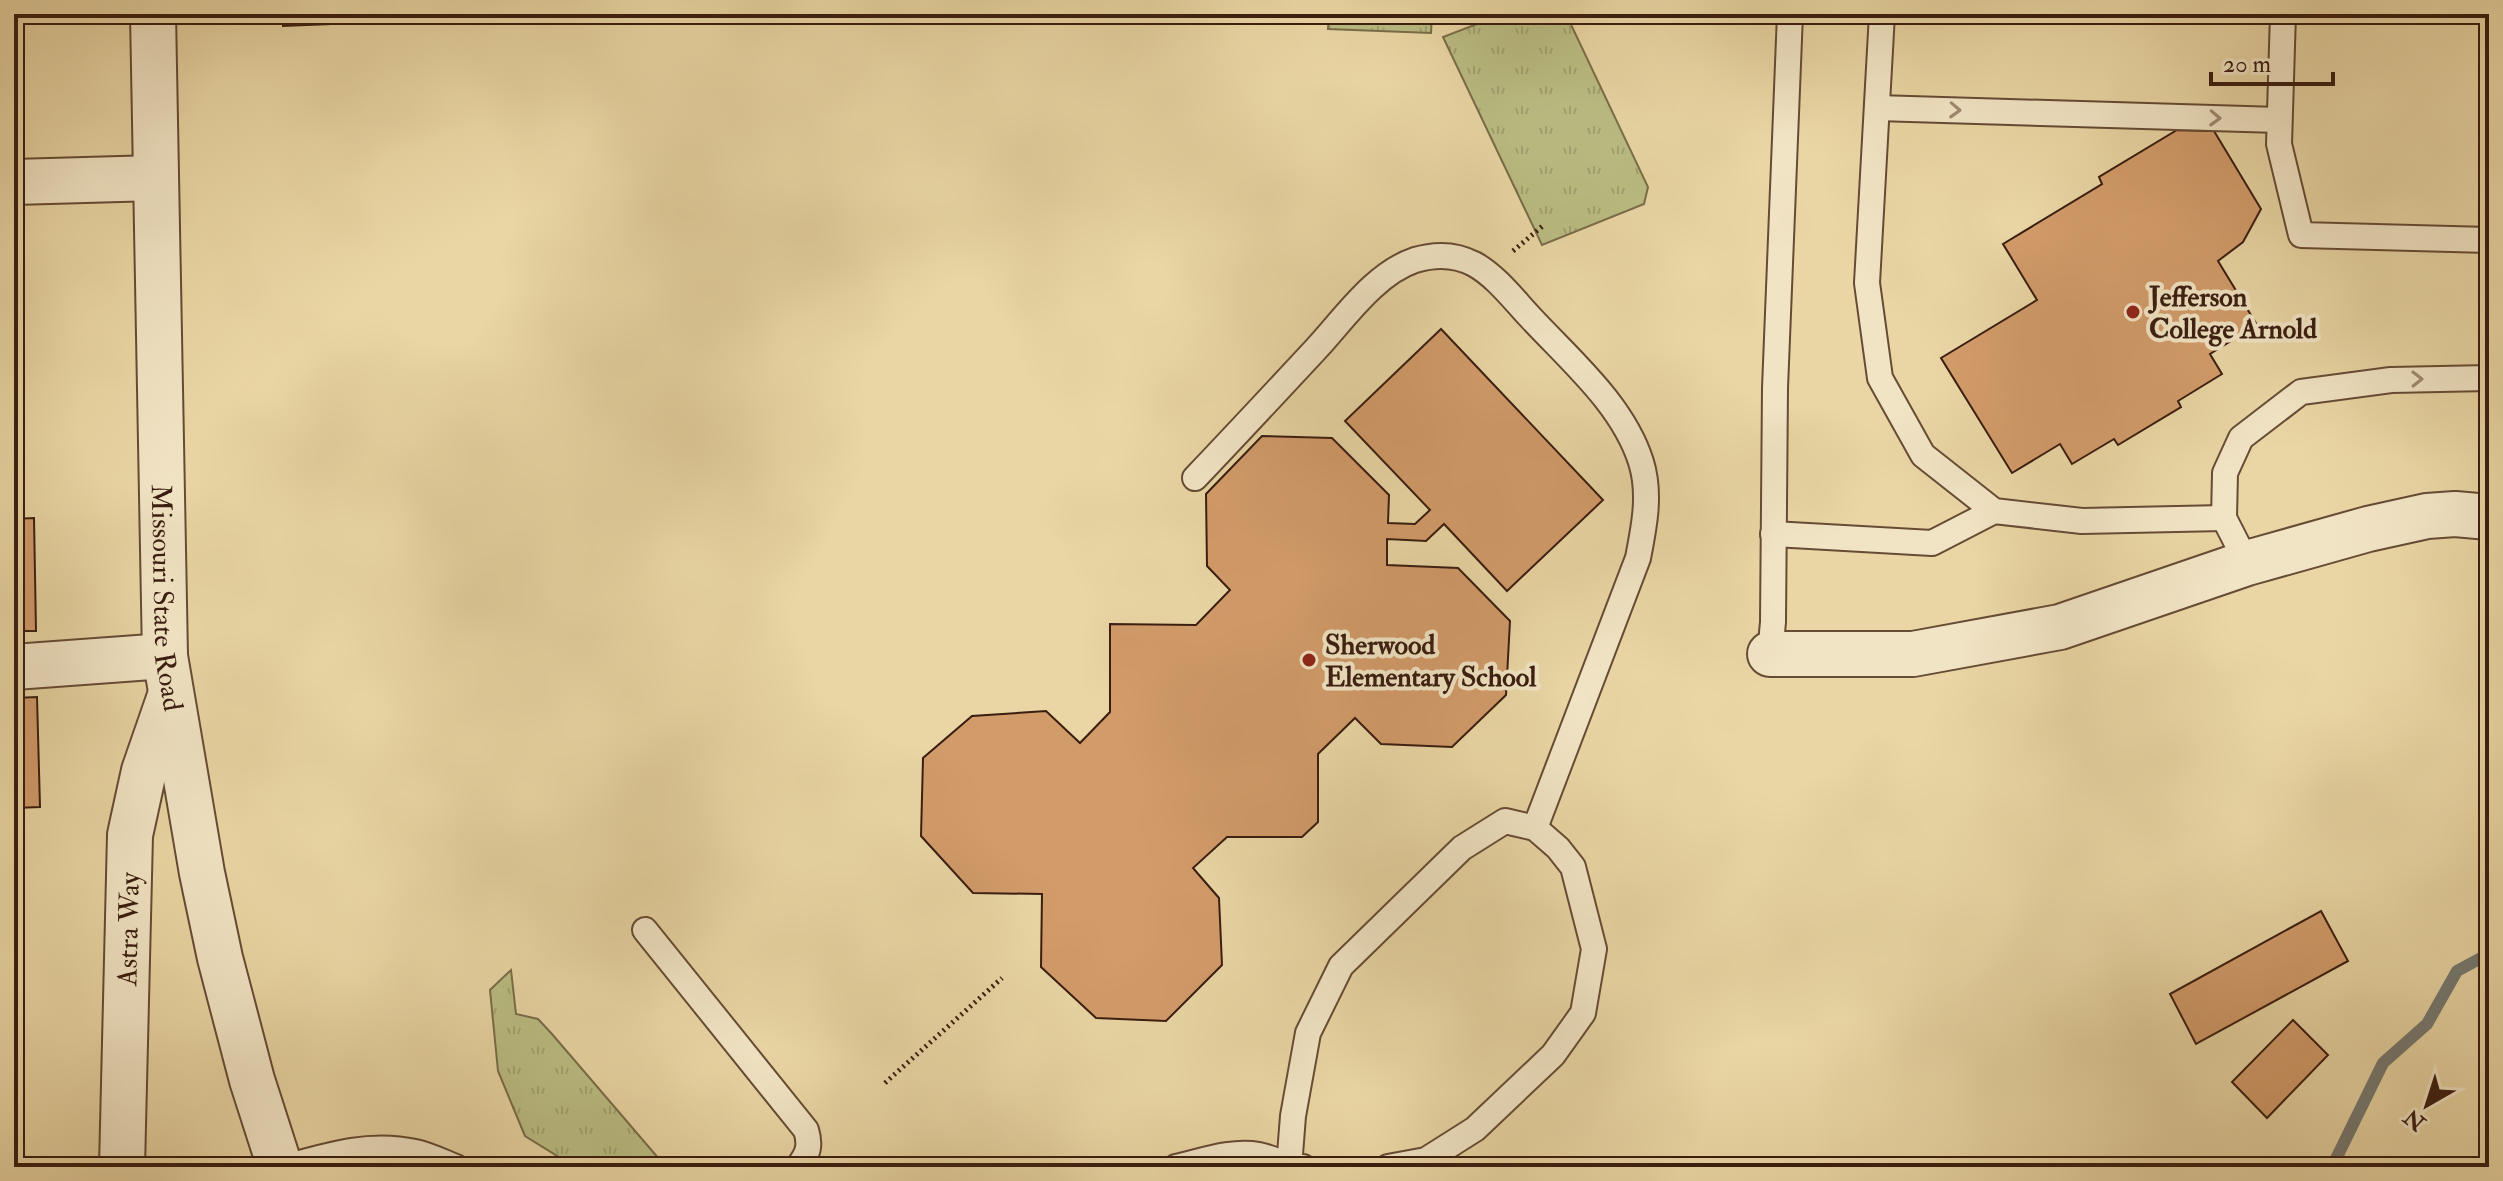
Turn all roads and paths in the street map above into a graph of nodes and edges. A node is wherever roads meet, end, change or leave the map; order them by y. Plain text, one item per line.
1 (153, 14) edge
2 (1790, 14) edge
3 (1882, 14) edge
4 (2283, 14) edge
5 (1877, 108) junction
6 (2279, 120) junction
7 (156, 178) junction
8 (14, 182) edge
9 (1545, 224) dead end
10 (2489, 240) edge
11 (1508, 254) dead end
12 (2489, 378) edge
13 (1195, 478) dead end
14 (1994, 511) junction
15 (2489, 517) edge
16 (2224, 518) junction
17 (1773, 534) junction
18 (2247, 563) junction
19 (1770, 654) joint
20 (14, 667) edge
21 (167, 676) junction
22 (1535, 828) junction
23 (645, 930) dead end
24 (1002, 978) dead end
25 (885, 1083) dead end
26 (122, 1167) edge
27 (283, 1167) edge
28 (456, 1167) edge
29 (798, 1167) edge
30 (1176, 1167) edge
31 (1289, 1167) edge
32 (1305, 1167) edge
33 (1388, 1167) edge

1 - 7 street, Missouri State Road
2 - 17 lane
3 - 5 lane
4 - 6 lane
5 -> 6 lane
5 - 14 lane
6 - 10 lane
7 - 8 street
7 - 21 street, Missouri State Road
9 - 11 path
16 -> 12 lane
13 - 22 lane
14 - 16 lane
14 - 17 lane
15 - 18 street
16 - 18 lane
17 - 19 lane
18 - 19 street
20 - 21 street
21 - 26 street, Astra Way
21 - 27 street, Missouri State Road
22 - 31 lane
22 - 33 lane
23 - 29 lane
24 - 25 path
27 - 28 lane
30 - 31 lane
31 - 32 lane

